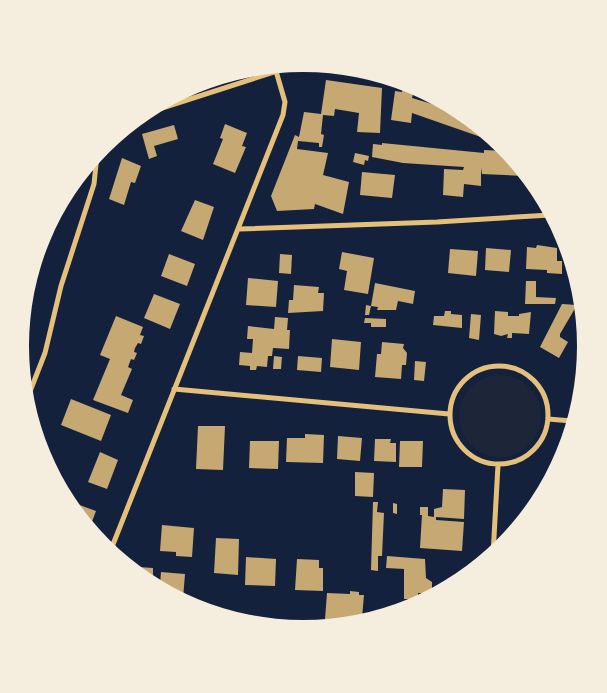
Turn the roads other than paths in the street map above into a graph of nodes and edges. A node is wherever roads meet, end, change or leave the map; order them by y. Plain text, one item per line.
1 (277, 73) edge
2 (265, 74) edge
3 (176, 104) edge
4 (96, 167) edge
5 (545, 215) edge
6 (238, 229) junction
7 (32, 387) edge
8 (174, 389) junction
9 (449, 414) junction
10 (548, 419) junction
11 (568, 421) edge
12 (498, 465) junction
13 (113, 545) edge
14 (494, 545) edge

1 - 6 street
2 - 3 street
4 - 7 street
5 - 6 street
6 - 8 street
8 - 9 street
8 - 13 street
9 - 10 street
9 - 12 street
10 - 11 street
10 - 12 street
12 - 14 street

